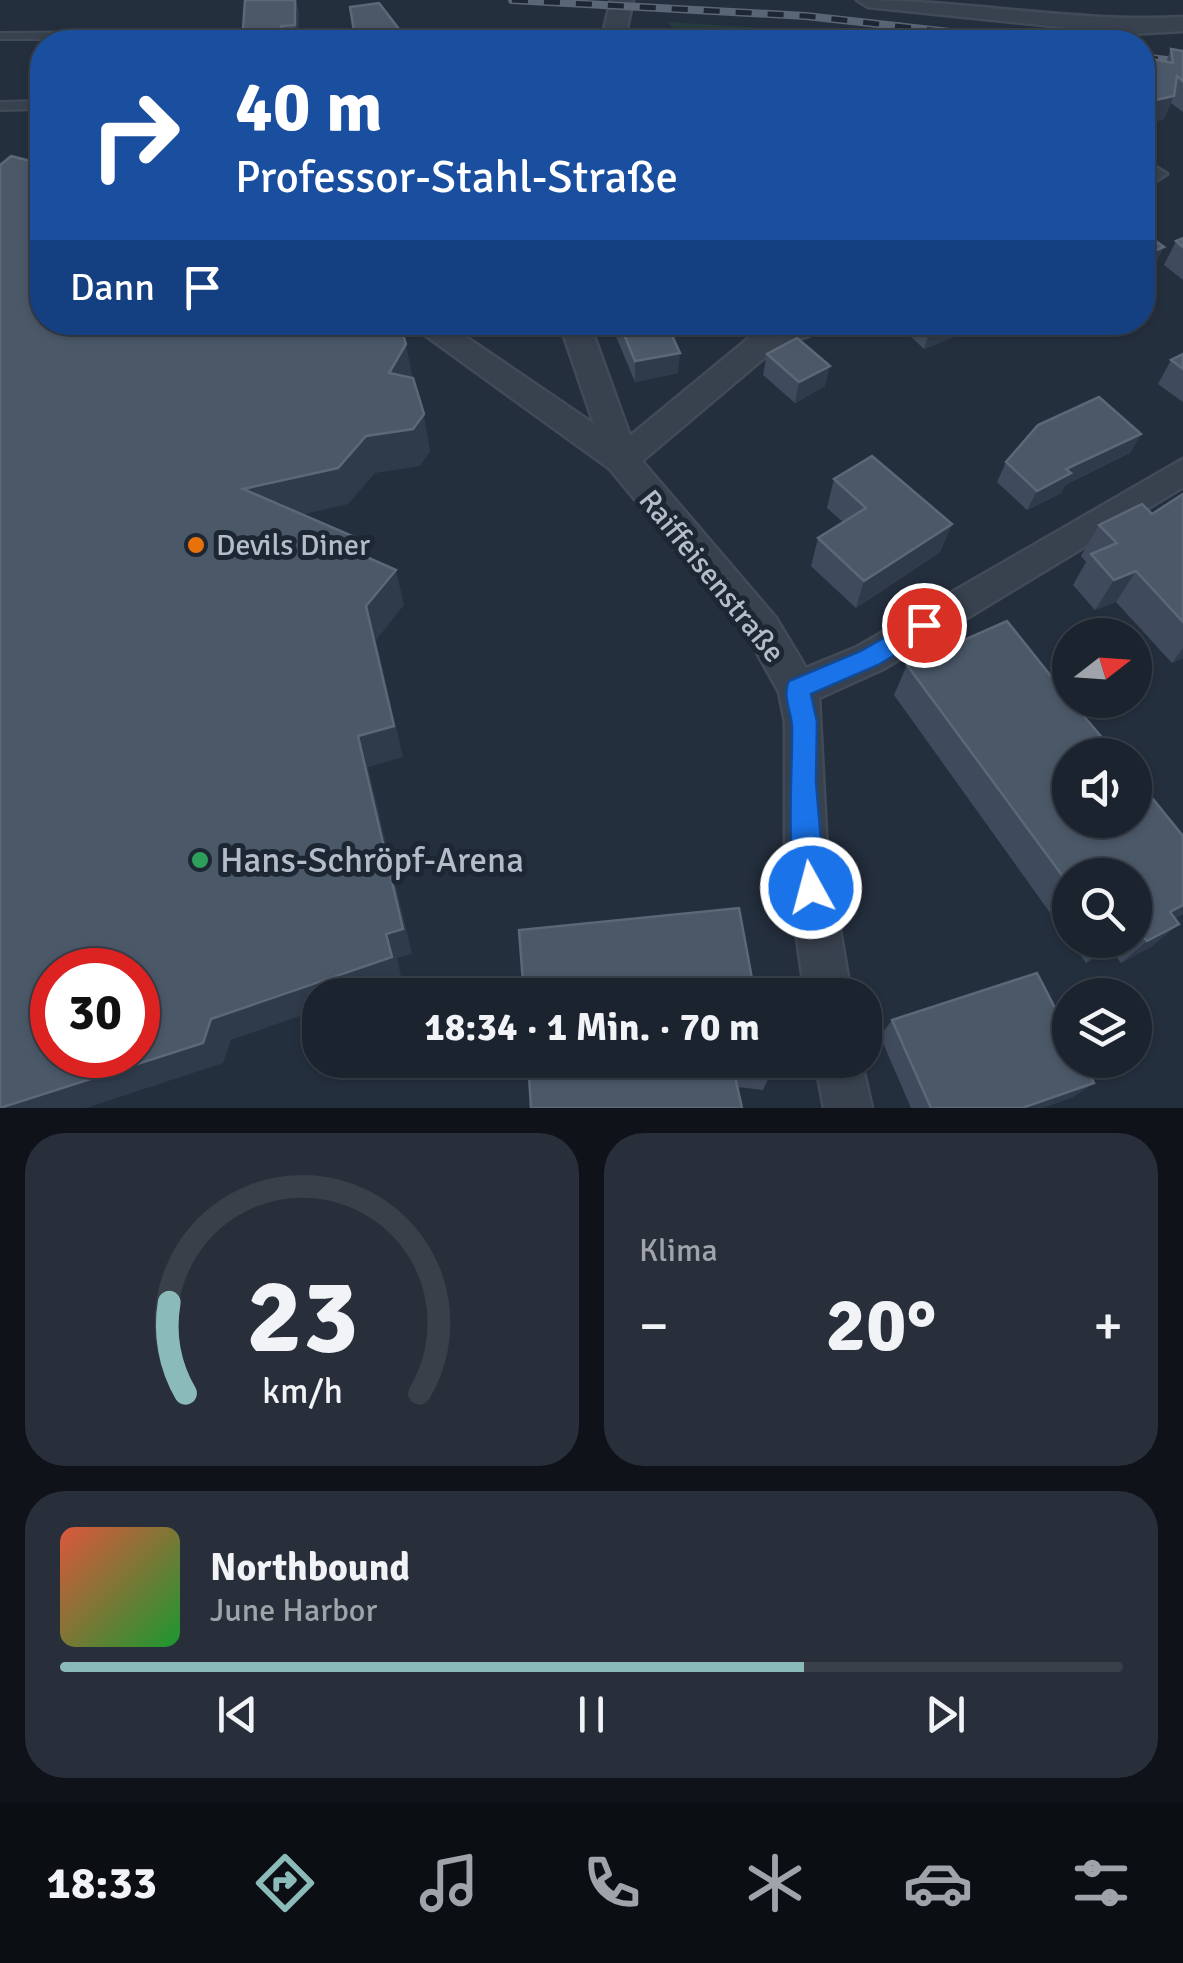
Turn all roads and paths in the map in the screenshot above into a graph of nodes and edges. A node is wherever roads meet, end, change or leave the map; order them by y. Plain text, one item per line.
1 (622, 0) edge
2 (868, 0) edge
3 (1183, 24) edge
4 (616, 30) edge
5 (0, 36) edge
6 (30, 36) edge
7 (30, 105) edge
8 (0, 106) edge
9 (441, 335) edge
10 (580, 335) edge
11 (780, 335) edge
12 (622, 460) junction
13 (1183, 471) edge
14 (798, 688) junction
15 (825, 978) edge
16 (842, 1078) edge
17 (848, 1108) edge

1 - 4 street
2 - 3 street
5 - 6 lane
7 - 8 lane
9 - 12 street, Raiffeisenstraße
10 - 12 street
11 - 12 street
12 - 14 street, Raiffeisenstraße
13 - 14 street
14 - 15 street, Raiffeisenstraße
16 - 17 street

